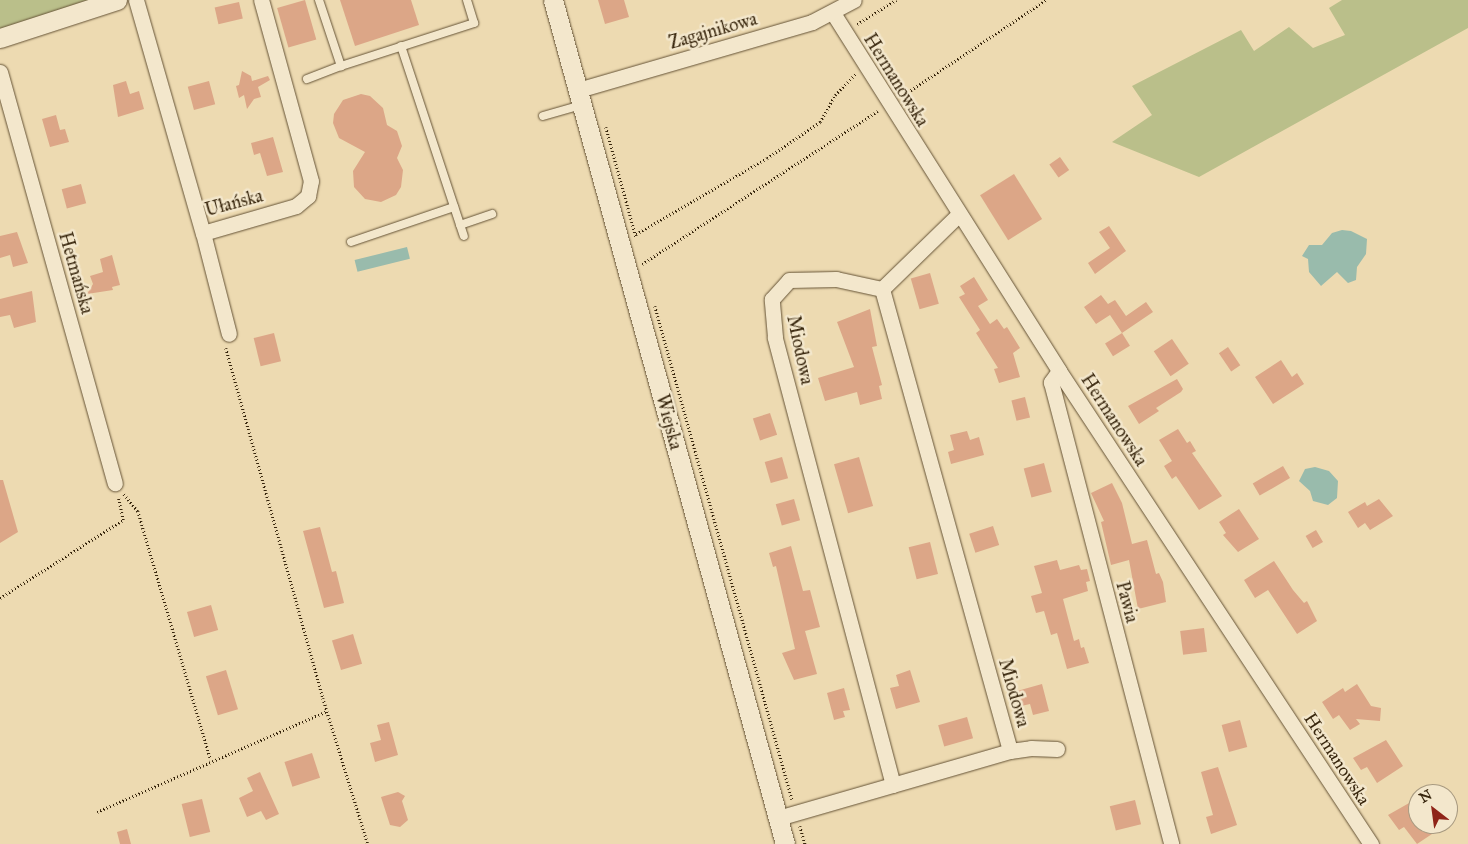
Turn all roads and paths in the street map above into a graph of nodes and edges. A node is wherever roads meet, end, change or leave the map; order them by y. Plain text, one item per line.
1 (117, 0) edge
2 (136, 0) edge
3 (261, 0) edge
4 (319, 0) edge
5 (467, 0) edge
6 (553, 0) edge
7 (854, 0) edge
8 (896, 0) edge
9 (1046, 0) edge
10 (833, 13) junction
11 (844, 32) junction
12 (0, 38) edge
13 (401, 46) junction
14 (864, 65) junction
15 (341, 66) junction
16 (0, 72) edge
17 (307, 79) dead end
18 (579, 97) junction
19 (889, 104) junction
20 (543, 116) dead end
21 (454, 207) junction
22 (492, 214) dead end
23 (959, 214) junction
24 (460, 225) junction
25 (203, 233) junction
26 (464, 236) dead end
27 (636, 240) dead end
28 (351, 242) dead end
29 (638, 256) dead end
30 (640, 265) junction
31 (642, 272) dead end
32 (882, 289) junction
33 (653, 302) dead end
34 (227, 338) joint
35 (1059, 371) junction
36 (115, 483) junction
37 (0, 598) edge
38 (327, 711) junction
39 (1057, 749) dead end
40 (1010, 752) junction
41 (211, 760) junction
42 (893, 785) junction
43 (98, 812) dead end
44 (787, 815) junction
45 (368, 844) edge
46 (785, 844) edge
47 (805, 844) edge
48 (1171, 844) edge
49 (1370, 844) edge

1 - 12 street
2 - 25 street, Ułańska
3 - 25 street, Ułańska
4 - 15 lane
5 - 13 lane
6 - 18 street, Wiejska
7 - 10 street, Zagajnikowa
8 - 11 path
9 - 19 path
10 - 11 street, Hermanowska
10 - 18 street, Zagajnikowa
11 - 14 street, Hermanowska
13 - 15 lane
13 - 21 lane
14 - 19 street, Hermanowska
14 - 27 path
15 - 17 lane
16 - 36 street, Hetmańska
18 - 20 lane
18 - 44 street, Wiejska
19 - 23 street, Hermanowska
19 - 30 path
21 - 24 lane
21 - 28 lane
22 - 24 lane
23 - 32 street
23 - 35 street, Hermanowska
24 - 26 lane
25 - 34 street
29 - 30 path
30 - 31 path
32 - 40 street, Miodowa
32 - 42 street, Miodowa
33 - 44 path
34 - 38 path
35 - 48 street, Pawia
35 - 49 street, Hermanowska
36 - 37 path
36 - 41 path
38 - 41 path
38 - 45 path
39 - 40 street, Miodowa
40 - 42 street, Miodowa
41 - 43 path
42 - 44 street, Miodowa
44 - 46 street, Wiejska
44 - 47 path

